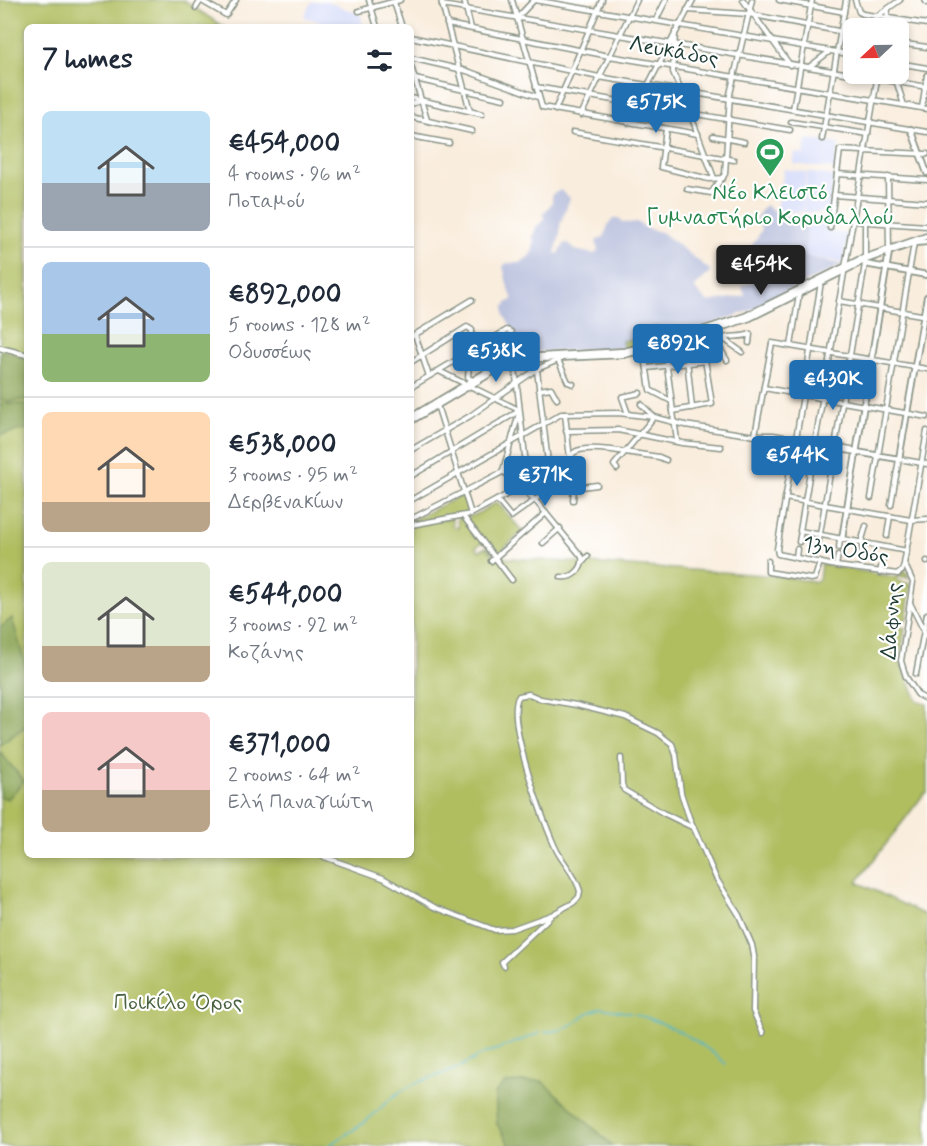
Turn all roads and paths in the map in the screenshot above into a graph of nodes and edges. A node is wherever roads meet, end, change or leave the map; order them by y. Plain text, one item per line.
1 (201, 0) edge
2 (235, 0) edge
3 (369, 0) edge
4 (400, 0) edge
5 (464, 0) edge
6 (512, 0) edge
7 (534, 0) edge
8 (602, 0) edge
9 (637, 0) edge
10 (666, 0) edge
11 (693, 0) edge
12 (737, 0) edge
13 (743, 0) edge
14 (752, 0) edge
15 (779, 0) edge
16 (813, 0) edge
17 (846, 0) edge
18 (855, 0) edge
19 (900, 0) edge
20 (394, 1) edge
21 (441, 3) edge
22 (748, 7) junction
23 (811, 7) junction
24 (196, 8) dead end
25 (371, 8) junction
26 (888, 8) junction
27 (467, 9) junction
28 (687, 10) junction
29 (359, 11) dead end
30 (597, 11) junction
31 (844, 12) junction
32 (748, 14) junction
33 (629, 15) junction
34 (755, 15) junction
35 (876, 17) junction
36 (517, 18) junction
37 (882, 18) edge
38 (887, 18) edge
39 (656, 20) junction
40 (909, 22) edge
41 (376, 24) edge
42 (401, 24) edge
43 (447, 24) junction
44 (680, 24) junction
45 (927, 24) edge
46 (808, 26) junction
47 (471, 29) junction
48 (590, 30) junction
49 (675, 32) junction
50 (841, 32) junction
51 (620, 35) junction
52 (743, 36) junction
53 (414, 38) edge
54 (523, 40) junction
55 (773, 41) junction
56 (669, 43) junction
57 (675, 45) junction
58 (909, 45) edge
59 (453, 47) junction
60 (804, 47) junction
61 (927, 47) edge
62 (581, 50) junction
63 (829, 51) junction
64 (838, 53) junction
65 (843, 54) edge
66 (738, 55) junction
67 (609, 56) junction
68 (414, 59) edge
69 (529, 63) junction
70 (659, 64) junction
71 (790, 64) junction
72 (909, 65) edge
73 (800, 66) junction
74 (672, 67) junction
75 (808, 68) junction
76 (927, 68) edge
77 (459, 69) junction
78 (571, 72) junction
79 (835, 72) junction
80 (843, 73) edge
81 (927, 75) edge
82 (599, 77) junction
83 (733, 77) junction
84 (414, 79) edge
85 (414, 82) edge
86 (876, 84) edge
87 (897, 84) edge
88 (908, 84) edge
89 (648, 85) junction
90 (536, 87) junction
91 (926, 87) edge
92 (797, 88) junction
93 (464, 90) junction
94 (563, 90) junction
95 (681, 91) junction
96 (831, 94) junction
97 (591, 96) junction
98 (539, 98) junction
99 (414, 99) edge
100 (504, 99) dead end
101 (730, 99) junction
102 (421, 100) junction
103 (873, 100) junction
104 (414, 103) edge
105 (638, 105) junction
106 (904, 105) junction
107 (793, 109) junction
108 (924, 109) edge
109 (555, 110) junction
110 (470, 111) junction
111 (690, 113) junction
112 (482, 114) dead end
113 (821, 114) junction
114 (581, 115) junction
115 (827, 115) junction
116 (414, 118) edge
117 (729, 119) junction
118 (428, 121) junction
119 (791, 122) dead end
120 (870, 122) junction
121 (628, 123) junction
122 (825, 127) junction
123 (666, 129) junction
124 (911, 129) junction
125 (790, 130) dead end
126 (472, 131) dead end
127 (573, 132) dead end
128 (927, 132) edge
129 (698, 134) junction
130 (868, 134) junction
131 (713, 136) dead end
132 (414, 137) edge
133 (728, 139) junction
134 (822, 139) dead end
135 (744, 142) dead end
136 (449, 143) dead end
137 (663, 147) junction
138 (865, 152) junction
139 (920, 154) junction
140 (927, 154) edge
141 (706, 155) junction
142 (726, 158) junction
143 (734, 160) dead end
144 (927, 173) edge
145 (837, 174) junction
146 (861, 175) junction
147 (888, 177) junction
148 (714, 178) junction
149 (723, 178) junction
150 (927, 180) edge
151 (687, 189) dead end
152 (834, 195) junction
153 (857, 197) junction
154 (888, 200) junction
155 (927, 202) edge
156 (853, 221) junction
157 (866, 222) junction
158 (889, 223) junction
159 (927, 226) edge
160 (830, 228) dead end
161 (927, 236) edge
162 (927, 242) edge
163 (914, 243) junction
164 (890, 250) junction
165 (864, 261) junction
166 (886, 268) junction
167 (845, 269) junction
168 (909, 272) junction
169 (927, 274) edge
170 (821, 282) junction
171 (799, 293) junction
172 (927, 297) edge
173 (472, 300) dead end
174 (839, 301) junction
175 (858, 304) junction
176 (880, 308) junction
177 (903, 312) junction
178 (925, 316) edge
179 (716, 330) junction
180 (701, 334) junction
181 (414, 335) edge
182 (414, 338) edge
183 (685, 339) junction
184 (722, 339) junction
185 (749, 343) dead end
186 (664, 344) junction
187 (791, 346) junction
188 (0, 348) edge
189 (644, 350) junction
190 (811, 350) junction
191 (742, 352) dead end
192 (470, 353) junction
193 (830, 353) junction
194 (24, 354) edge
195 (422, 356) junction
196 (850, 356) junction
197 (566, 357) junction
198 (513, 359) junction
199 (414, 360) edge
200 (558, 360) junction
201 (706, 360) junction
202 (727, 360) dead end
203 (871, 360) junction
204 (687, 363) junction
205 (894, 363) junction
206 (667, 366) junction
207 (915, 367) junction
208 (647, 368) junction
209 (537, 369) junction
210 (927, 369) edge
211 (439, 370) junction
212 (429, 376) junction
213 (469, 384) junction
214 (515, 384) junction
215 (573, 384) dead end
216 (414, 385) edge
217 (764, 388) junction
218 (539, 390) junction
219 (640, 393) dead end
220 (803, 396) junction
221 (496, 399) junction
222 (557, 399) dead end
223 (822, 399) junction
224 (672, 401) junction
225 (842, 402) junction
226 (641, 404) dead end
227 (437, 405) junction
228 (864, 406) junction
229 (692, 408) junction
230 (886, 409) junction
231 (519, 411) junction
232 (673, 411) junction
233 (565, 414) junction
234 (628, 414) junction
235 (907, 414) junction
236 (414, 417) edge
237 (414, 417) edge
238 (654, 417) junction
239 (927, 417) edge
240 (543, 423) junction
241 (675, 423) junction
242 (445, 430) junction
243 (566, 431) junction
244 (927, 431) edge
245 (523, 435) junction
246 (638, 435) junction
247 (755, 435) junction
248 (796, 439) junction
249 (676, 441) junction
250 (510, 442) junction
251 (814, 445) junction
252 (721, 447) dead end
253 (414, 448) edge
254 (834, 448) junction
255 (452, 452) junction
256 (625, 452) junction
257 (856, 452) junction
258 (878, 456) junction
259 (899, 459) junction
260 (526, 460) junction
261 (570, 460) junction
262 (666, 460) dead end
263 (921, 463) junction
264 (791, 464) dead end
265 (927, 464) edge
266 (617, 469) dead end
267 (502, 471) junction
268 (549, 471) junction
269 (458, 473) junction
270 (414, 474) edge
271 (528, 483) junction
272 (597, 485) dead end
273 (522, 487) junction
274 (551, 488) junction
275 (574, 488) junction
276 (464, 492) junction
277 (414, 498) edge
278 (785, 498) junction
279 (871, 498) dead end
280 (497, 500) junction
281 (535, 500) junction
282 (573, 500) dead end
283 (805, 502) junction
284 (824, 505) junction
285 (891, 506) dead end
286 (846, 509) junction
287 (546, 513) junction
288 (471, 514) junction
289 (462, 515) junction
290 (890, 516) junction
291 (415, 517) dead end
292 (927, 519) edge
293 (911, 520) junction
294 (414, 524) edge
295 (866, 526) dead end
296 (560, 528) junction
297 (800, 531) junction
298 (819, 535) junction
299 (887, 536) dead end
300 (841, 539) junction
301 (799, 542) dead end
302 (543, 543) dead end
303 (862, 543) junction
304 (818, 546) dead end
305 (839, 548) dead end
306 (797, 549) dead end
307 (907, 551) junction
308 (861, 554) dead end
309 (838, 555) dead end
310 (588, 556) dead end
311 (495, 557) junction
312 (883, 557) dead end
313 (796, 558) junction
314 (490, 561) dead end
315 (768, 561) dead end
316 (582, 562) junction
317 (820, 562) junction
318 (904, 564) junction
319 (837, 566) junction
320 (880, 573) junction
321 (561, 577) dead end
322 (512, 580) dead end
323 (910, 603) junction
324 (927, 614) edge
325 (924, 632) junction
326 (927, 637) edge
327 (916, 674) dead end
328 (927, 700) edge
329 (621, 758) dead end
330 (694, 828) junction
331 (327, 858) edge
332 (552, 915) junction
333 (504, 966) dead end
334 (763, 1033) dead end

1 - 2 street
1 - 24 street
3 - 25 street
4 - 20 street
5 - 27 street
6 - 36 street
7 - 30 street
7 - 36 street
8 - 30 street
9 - 33 street
10 - 39 street
11 - 28 street
12 - 22 street
13 - 22 street
14 - 22 street
15 - 23 street
16 - 23 street
17 - 31 street
18 - 35 street
19 - 26 street
20 - 25 street
20 - 42 street
21 - 27 street
21 - 43 street
22 - 32 street
22 - 34 street
23 - 31 street
23 - 46 street
25 - 29 street
25 - 41 street
26 - 35 street
26 - 38 street
27 - 36 street
27 - 47 street
28 - 32 street
28 - 44 street
30 - 33 street
30 - 48 street
31 - 50 street
32 - 34 street
32 - 52 street
33 - 39 street
33 - 51 street
34 - 46 street
34 - 55 street
35 - 37 street
36 - 48 street
36 - 54 street
39 - 44 street
40 - 45 street
43 - 47 street, Λeυκάδος
43 - 59 street
44 - 49 street
44 - 52 street
46 - 50 street
46 - 60 street
47 - 54 street, Λeυκάδος
48 - 51 street
48 - 62 street
49 - 56 street
49 - 57 street
50 - 64 street
51 - 56 street
51 - 67 street
52 - 55 street
52 - 66 street
53 - 59 street
54 - 62 street, Λeυκάδος
54 - 69 street
55 - 60 street
55 - 71 street
56 - 57 street
56 - 70 street
57 - 66 street
57 - 74 street
58 - 61 street
59 - 69 street
59 - 77 street
60 - 63 street
60 - 73 street
62 - 67 street, Λeυκάδος
62 - 78 street
63 - 64 street
63 - 75 street
64 - 65 street
64 - 79 street
66 - 71 street
66 - 83 street
67 - 70 street, Λeυκάδος
67 - 82 street
68 - 77 street
69 - 78 street
69 - 90 street
70 - 74 street, Λeυκάδος
70 - 89 street
71 - 73 street
72 - 76 street
73 - 75 street
73 - 92 street
74 - 83 street, Λeυκάδος
74 - 95 street
75 - 79 street
77 - 93 street
77 - 98 street
78 - 82 street
78 - 94 street
79 - 80 street
79 - 96 street
81 - 91 street
82 - 89 street
82 - 97 street
83 - 92 street, Λeυκάδος
83 - 101 street
84 - 93 street
85 - 102 street
86 - 103 street
87 - 106 street
88 - 91 street
89 - 95 street
89 - 105 street
90 - 94 street
90 - 98 street
91 - 108 street
92 - 96 street, Λeυκάδος
92 - 107 street
93 - 100 street
93 - 110 street
94 - 97 street
94 - 109 street
95 - 101 street
95 - 111 street
96 - 103 street, Λeυκάδος
96 - 115 street
97 - 105 street
97 - 114 street
98 - 109 street
99 - 102 street
101 - 107 street
101 - 113 street
101 - 117 street
102 - 104 street
102 - 110 street
102 - 118 street
103 - 106 street, Λeυκάδος
103 - 120 street
105 - 111 street
105 - 121 street
106 - 108 street, Λeυκάδος
107 - 113 street
109 - 114 street
110 - 112 street
111 - 117 street
111 - 129 street
113 - 115 street
114 - 121 street
115 - 120 street
115 - 122 street
116 - 118 street
117 - 125 street
117 - 133 street
118 - 126 street
119 - 122 street
120 - 124 street
120 - 130 street
121 - 123 street
122 - 130 street
122 - 134 street
123 - 129 street
123 - 137 street
124 - 128 street
124 - 139 street
127 - 137 street
129 - 141 street
130 - 138 street
131 - 133 street
132 - 136 street
133 - 135 street
133 - 142 street
137 - 141 street
137 - 148 street
138 - 139 street
138 - 145 street
138 - 146 street
139 - 140 street
139 - 144 street
141 - 142 street
141 - 148 street
142 - 143 street
142 - 149 street
145 - 146 street
145 - 152 street
146 - 147 street
146 - 153 street
147 - 150 street
147 - 154 street
148 - 149 street
149 - 151 street
152 - 153 street
152 - 160 street
153 - 154 street
153 - 156 street
154 - 155 street
154 - 158 street
156 - 157 street
156 - 167 street
157 - 158 street
157 - 165 street
158 - 159 street
158 - 164 street
161 - 164 street
162 - 163 street
163 - 164 street
163 - 168 street
164 - 165 street
164 - 166 street
165 - 166 street
165 - 167 street
165 - 175 street
166 - 168 street
166 - 176 street
167 - 170 street
167 - 174 street
167 - 186 street
168 - 169 street
168 - 177 street
170 - 171 street
170 - 190 street
171 - 179 street
171 - 187 street
172 - 178 street
173 - 181 street
174 - 175 street
174 - 193 street
175 - 176 street
175 - 196 street
176 - 177 street
176 - 203 street
177 - 178 street
177 - 205 street
178 - 207 street
179 - 180 street
179 - 184 street
180 - 183 street
180 - 201 street
182 - 195 street
183 - 186 street
183 - 204 street
184 - 185 street
184 - 191 street
184 - 202 street
186 - 189 street
186 - 198 street
186 - 206 street
187 - 190 street
187 - 217 street
188 - 194 street
189 - 197 street
189 - 208 street
190 - 193 street
190 - 220 street
192 - 195 street
192 - 198 street
192 - 211 street
192 - 213 street
193 - 196 street
193 - 223 street
195 - 199 street
195 - 212 street
196 - 203 street
196 - 225 street
197 - 198 street
197 - 200 street
198 - 213 street
198 - 214 street
200 - 209 street
200 - 215 street
201 - 204 street
201 - 229 street
203 - 205 street
203 - 228 street
204 - 206 street
204 - 229 street
205 - 207 street
205 - 230 street
206 - 208 street
206 - 224 street
207 - 210 street
207 - 235 street
208 - 224 street
209 - 214 street
209 - 218 street
211 - 212 street
211 - 213 street
212 - 216 street
213 - 221 street
213 - 227 street
213 - 236 street
214 - 221 street
214 - 231 street
217 - 220 street
217 - 247 street
218 - 222 street
218 - 240 street
219 - 234 street
220 - 223 street
220 - 248 street
221 - 231 street
221 - 242 street
223 - 225 street
223 - 251 street
224 - 232 street
225 - 228 street
225 - 254 street
226 - 238 street
227 - 237 street
227 - 242 street
228 - 230 street
228 - 257 street
229 - 232 street
230 - 235 street
230 - 258 street
231 - 245 street
231 - 250 street
231 - 255 street
232 - 241 street
233 - 234 street
233 - 240 street
233 - 243 street
234 - 238 street
235 - 239 street
235 - 259 street
238 - 241 street
238 - 246 street
240 - 245 street
240 - 268 street
241 - 247 street
241 - 249 street
242 - 253 street
242 - 255 street
243 - 246 street
243 - 261 street
244 - 263 street, Δάφνης
245 - 250 street
245 - 260 street
246 - 249 street
246 - 256 street
247 - 248 street
247 - 251 street
248 - 251 street
249 - 252 street
250 - 267 street
250 - 269 street
251 - 254 street
251 - 283 street
254 - 257 street
254 - 284 street
255 - 269 street
255 - 270 street
256 - 261 street
256 - 262 street
256 - 266 street
257 - 258 street
257 - 286 street
258 - 259 street
258 - 279 street
259 - 263 street
259 - 285 street
260 - 267 street
260 - 271 street
261 - 268 street
263 - 265 street
263 - 293 street, Δάφνης
264 - 278 street
267 - 273 street
267 - 276 street
268 - 271 street
268 - 274 street
269 - 276 street
269 - 277 street
271 - 273 street
272 - 275 street
273 - 280 street
273 - 281 street
274 - 275 street
274 - 281 street
275 - 282 street
276 - 288 street
276 - 291 street
278 - 283 street
278 - 313 street, 13η Οδός
280 - 281 street
280 - 288 street
281 - 287 street
283 - 284 street
283 - 297 street
284 - 286 street
284 - 298 street
286 - 290 street
286 - 300 street
287 - 296 street
287 - 311 street
288 - 289 street
289 - 294 street
289 - 311 street
290 - 293 street
290 - 299 street
292 - 293 street
293 - 307 street, Δάφνης
295 - 303 street
296 - 302 street
296 - 316 street
297 - 298 street
297 - 301 street
298 - 300 street
298 - 304 street
300 - 303 street
300 - 305 street
303 - 307 street
303 - 308 street
306 - 313 street
307 - 318 street, Δάφνης
309 - 319 street
310 - 316 street
311 - 314 street
311 - 322 street
312 - 320 street
313 - 317 street, 13η Οδός
315 - 317 street
316 - 321 street
317 - 319 street, 13η Οδός
318 - 320 street, 13η Οδός
318 - 323 street, Δάφνης
319 - 320 street, 13η Οδός
323 - 325 street
323 - 328 street, Δάφνης
324 - 325 street
325 - 326 street
325 - 327 street
329 - 330 street
330 - 332 street
330 - 334 street
331 - 332 street
332 - 333 street

